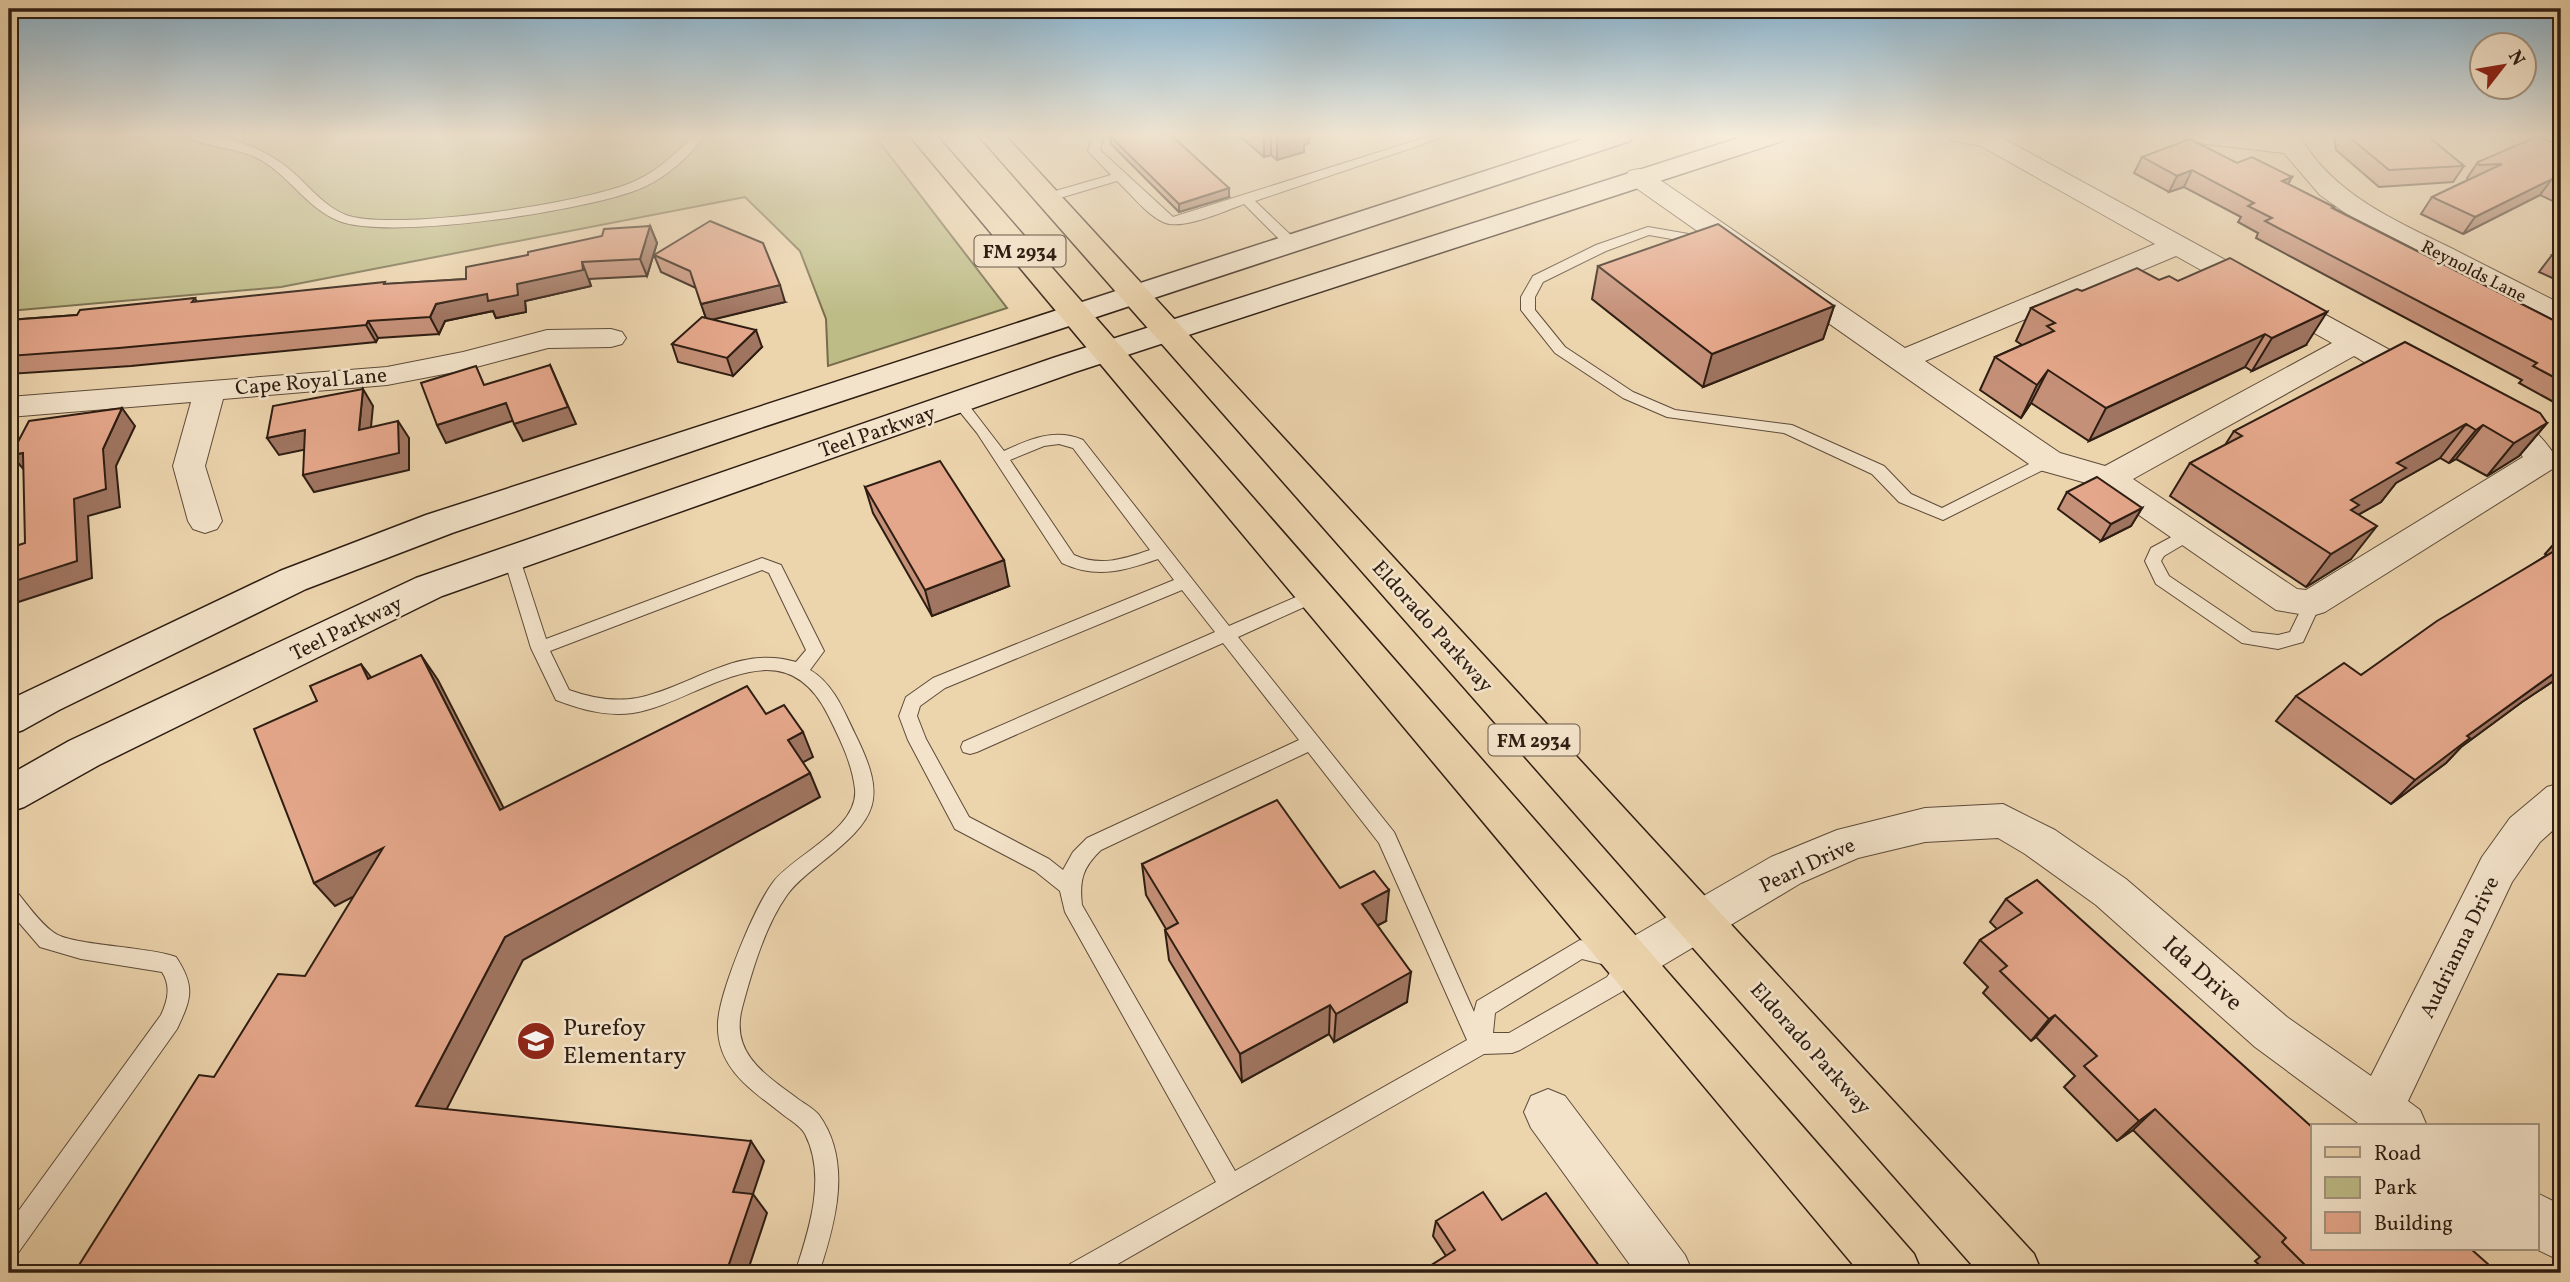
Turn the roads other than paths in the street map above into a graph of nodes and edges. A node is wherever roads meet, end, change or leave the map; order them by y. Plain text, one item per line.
1 (312, 195) edge
2 (610, 195) edge
3 (972, 195) edge
4 (1056, 195) edge
5 (1139, 195) edge
6 (1259, 195) edge
7 (1429, 195) edge
8 (1584, 195) edge
9 (1664, 195) edge
10 (2085, 195) edge
11 (2337, 195) edge
12 (1049, 197) joint
13 (1246, 199) junction
14 (1724, 236) junction
15 (1291, 243) junction
16 (2175, 246) junction
17 (1135, 294) junction
18 (1073, 314) junction
19 (2561, 315) edge
20 (1169, 331) junction
21 (611, 338) dead end
22 (2353, 344) junction
23 (1106, 352) junction
24 (1902, 360) junction
25 (210, 389) junction
26 (959, 402) junction
27 (9, 407) edge
28 (999, 459) junction
29 (2048, 461) junction
30 (2109, 478) junction
31 (499, 503) junction
32 (205, 521) dead end
33 (2190, 533) junction
34 (1161, 552) junction
35 (512, 559) junction
36 (1185, 582) junction
37 (1316, 596) junction
38 (2312, 603) junction
39 (1226, 635) junction
40 (540, 648) junction
41 (800, 670) junction
42 (9, 719) edge
43 (1311, 742) junction
44 (970, 747) dead end
45 (9, 795) edge
46 (2561, 799) edge
47 (2003, 821) joint
48 (1070, 887) junction
49 (9, 899) edge
50 (1696, 922) junction
51 (1629, 962) junction
52 (1480, 1044) junction
53 (1548, 1112) dead end
54 (2391, 1118) edge
55 (1231, 1186) junction
56 (2538, 1219) edge
57 (2561, 1236) edge
58 (9, 1244) edge
59 (807, 1273) edge
60 (1079, 1273) edge
61 (1667, 1273) edge
62 (1895, 1273) edge
63 (2015, 1273) edge

1 - 2 lane
3 - 18 main road, FM 2934
4 - 12 lane
5 - 13 lane
6 - 13 lane
7 - 15 main road
8 - 20 main road, Teel Parkway
9 - 14 street
10 - 16 street
11 - 19 street, Reynolds Lane
12 - 17 main road, Eldorado Parkway / FM 2934
13 - 15 lane
14 - 24 street
14 - 29 lane
15 - 17 main road
16 - 22 street
16 - 24 street
17 - 18 main road
17 - 20 main road, Eldorado Parkway / FM 2934
18 - 23 main road, FM 2934
18 - 31 main road
20 - 23 main road, Teel Parkway
20 - 50 main road, Eldorado Parkway / FM 2934
21 - 25 street, Cape Royal Lane
22 - 30 street
22 - 38 street
23 - 26 main road, Teel Parkway
23 - 37 main road, FM 2934
24 - 29 street
25 - 27 street, Cape Royal Lane
25 - 32 street
26 - 28 lane
26 - 35 main road, Teel Parkway
28 - 34 lane
28 - 34 lane
29 - 30 street
30 - 33 street
31 - 35 main road
31 - 42 main road
33 - 38 street
33 - 38 lane
34 - 36 lane
35 - 40 lane
35 - 45 main road, Teel Parkway
36 - 39 lane
36 - 48 lane
37 - 39 lane
37 - 51 main road, FM 2934
39 - 43 lane
39 - 44 lane
40 - 41 lane
40 - 41 lane
41 - 59 lane
43 - 48 lane
43 - 52 lane
46 - 54 street, Audrianna Drive
47 - 50 street, Pearl Drive
47 - 54 street, Ida Drive
48 - 55 lane
49 - 58 lane
50 - 51 street, Pearl Drive
50 - 63 main road, Eldorado Parkway / FM 2934
51 - 52 lane
51 - 52 lane
51 - 62 main road, FM 2934
52 - 55 lane
53 - 61 street
55 - 60 lane
56 - 57 street

